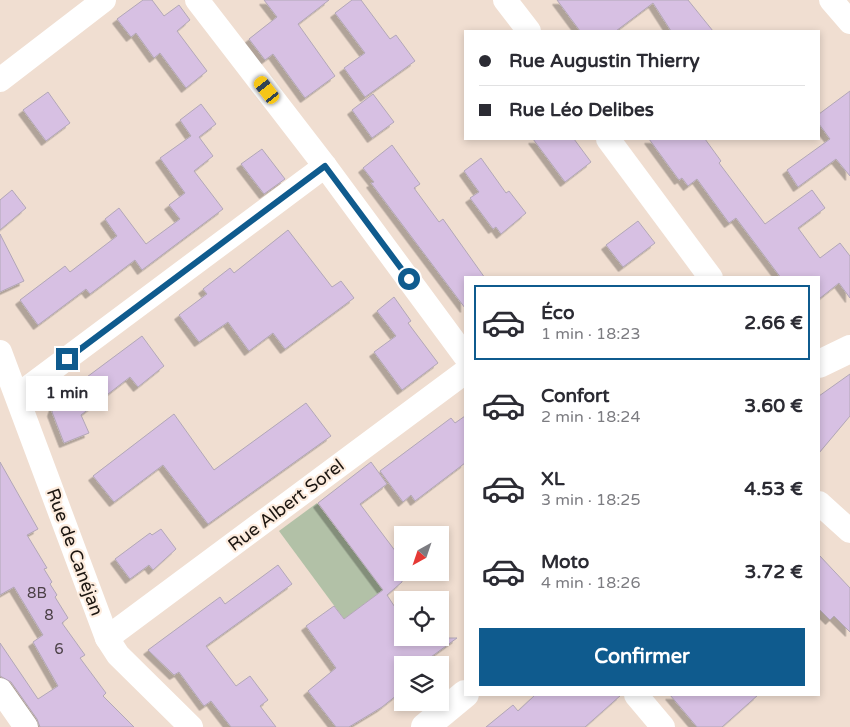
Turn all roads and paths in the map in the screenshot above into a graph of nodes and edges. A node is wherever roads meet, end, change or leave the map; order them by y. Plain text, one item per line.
1 (104, 0) edge
2 (198, 0) edge
3 (505, 0) edge
4 (831, 0) edge
5 (850, 22) edge
6 (528, 30) edge
7 (0, 80) edge
8 (609, 140) edge
9 (325, 166) junction
10 (711, 276) edge
11 (850, 350) edge
12 (0, 352) edge
13 (464, 355) edge
14 (820, 364) edge
15 (464, 373) edge
16 (18, 395) junction
17 (820, 504) edge
18 (850, 531) edge
19 (107, 638) junction
20 (0, 690) edge
21 (464, 695) edge
22 (637, 696) edge
23 (26, 727) edge
24 (191, 727) edge
25 (425, 727) edge
26 (663, 727) edge

1 - 7 street
2 - 9 street
3 - 6 street
4 - 5 street
8 - 10 street
9 - 13 street
9 - 16 street
11 - 14 main road
12 - 16 street, Rue de Canéjan
15 - 19 street, Rue Albert Sorel
16 - 19 street, Rue de Canéjan
17 - 18 street
19 - 24 street, Rue de Canéjan
20 - 23 street
21 - 25 main road
22 - 26 street

